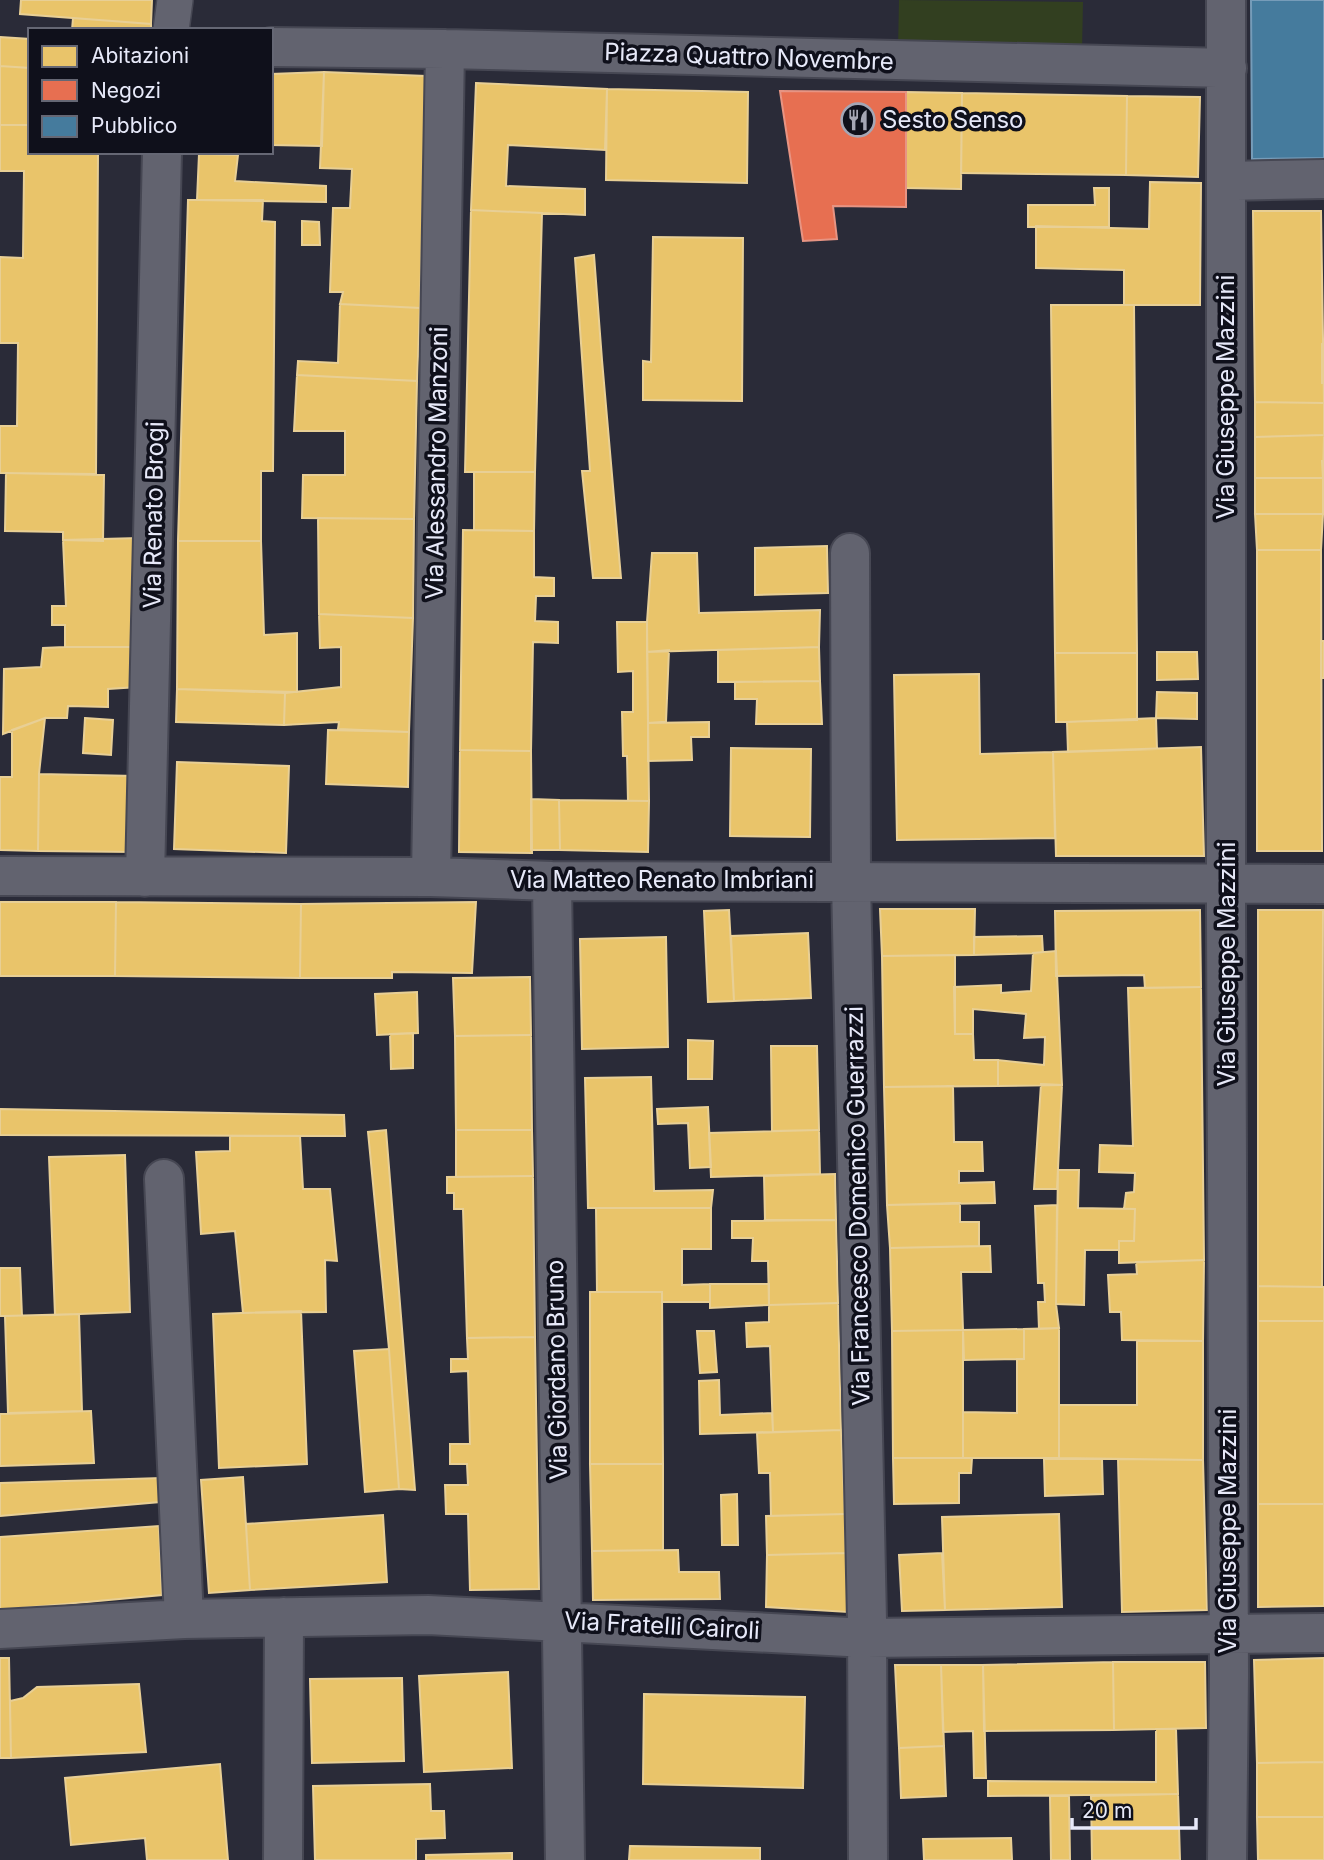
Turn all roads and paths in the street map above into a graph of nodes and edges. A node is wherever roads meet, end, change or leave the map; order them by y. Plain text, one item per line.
1 (175, 0) edge
2 (1226, 0) edge
3 (171, 28) edge
4 (273, 47) edge
5 (446, 49) junction
6 (1227, 68) junction
7 (162, 154) edge
8 (1324, 180) edge
9 (1226, 181) junction
10 (850, 553) dead end
11 (0, 876) edge
12 (145, 877) junction
13 (431, 877) junction
14 (552, 881) junction
15 (851, 881) junction
16 (1227, 884) junction
17 (1324, 884) edge
18 (164, 1180) dead end
19 (284, 1617) junction
20 (184, 1619) junction
21 (560, 1621) junction
22 (0, 1629) edge
23 (1228, 1633) junction
24 (1324, 1633) edge
25 (867, 1638) junction
26 (284, 1860) edge
27 (565, 1860) edge
28 (869, 1860) edge
29 (1227, 1860) edge

1 - 3 street
2 - 6 street, Via Giuseppe Mazzini
4 - 5 street, Piazza Quattro Novembre
5 - 6 street, Piazza Quattro Novembre
5 - 13 street, Via Alessandro Manzoni
6 - 9 street, Via Giuseppe Mazzini
7 - 12 street, Via Renato Brogi
8 - 9 street
9 - 16 street, Via Giuseppe Mazzini
10 - 15 street, Via Francesco Domenico Guerrazzi
11 - 12 street, Via Matteo Renato Imbriani
12 - 13 street, Via Matteo Renato Imbriani
13 - 14 street, Via Matteo Renato Imbriani
14 - 15 street, Via Matteo Renato Imbriani
14 - 21 street, Via Giordano Bruno
15 - 16 street, Via Matteo Renato Imbriani
15 - 25 street, Via Francesco Domenico Guerrazzi
16 - 17 street, Via Matteo Renato Imbriani
16 - 23 street, Via Giuseppe Mazzini
18 - 20 street
19 - 20 street, Via Fratelli Cairoli
19 - 21 street, Via Fratelli Cairoli
19 - 26 street
20 - 22 street, Via Fratelli Cairoli
21 - 25 street, Via Fratelli Cairoli
21 - 27 street, Via Giordano Bruno
23 - 24 street, Via Fratelli Cairoli
23 - 25 street, Via Fratelli Cairoli
23 - 29 street, Via Giuseppe Mazzini
25 - 28 street, Via Francesco Domenico Guerrazzi

